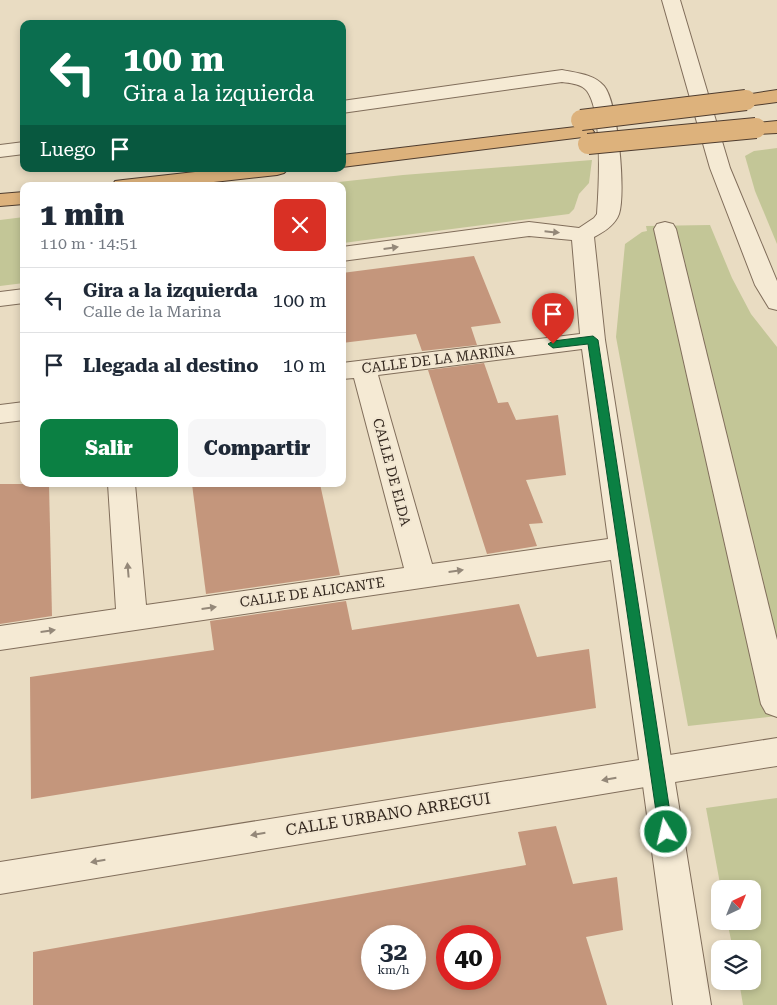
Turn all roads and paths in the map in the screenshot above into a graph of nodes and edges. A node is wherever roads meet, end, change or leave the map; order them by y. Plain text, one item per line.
1 (671, 0) edge
2 (777, 96) edge
3 (346, 105) edge
4 (777, 111) edge
5 (751, 114) junction
6 (777, 127) edge
7 (584, 132) junction
8 (20, 148) edge
9 (0, 150) edge
10 (346, 151) edge
11 (346, 161) edge
12 (180, 172) edge
13 (250, 172) edge
14 (127, 182) edge
15 (159, 182) edge
16 (20, 198) edge
17 (0, 200) edge
18 (665, 230) dead end
19 (583, 235) junction
20 (346, 253) edge
21 (20, 296) edge
22 (0, 299) edge
23 (777, 303) edge
24 (593, 340) junction
25 (353, 370) edge
26 (20, 412) edge
27 (0, 414) edge
28 (121, 487) edge
29 (624, 547) junction
30 (421, 576) junction
31 (132, 619) junction
32 (0, 638) edge
33 (777, 704) edge
34 (777, 752) edge
35 (657, 771) junction
36 (0, 878) edge
37 (692, 1005) edge

1 - 23 street
2 - 5 highway
3 - 19 street
4 - 5 highway
5 - 6 highway
5 - 7 highway, bridge
5 - 7 highway, bridge
7 - 10 highway
7 - 11 highway
8 - 9 street
12 - 14 highway
13 - 15 highway
16 - 17 highway
18 - 33 street
20 -> 19 street
19 - 24 street
21 - 22 street
24 - 25 street, CALLE DE LA MARINA
24 - 29 street
25 - 30 street, CALLE DE ELDA
26 - 27 street
31 -> 28 street
30 -> 29 street, CALLE DE ALICANTE
29 - 35 street
31 -> 30 street, CALLE DE ALICANTE
32 -> 31 street, CALLE DE ALICANTE
34 - 35 street, CALLE URBANO ARREGUI
35 -> 36 street, CALLE URBANO ARREGUI
35 - 37 street

